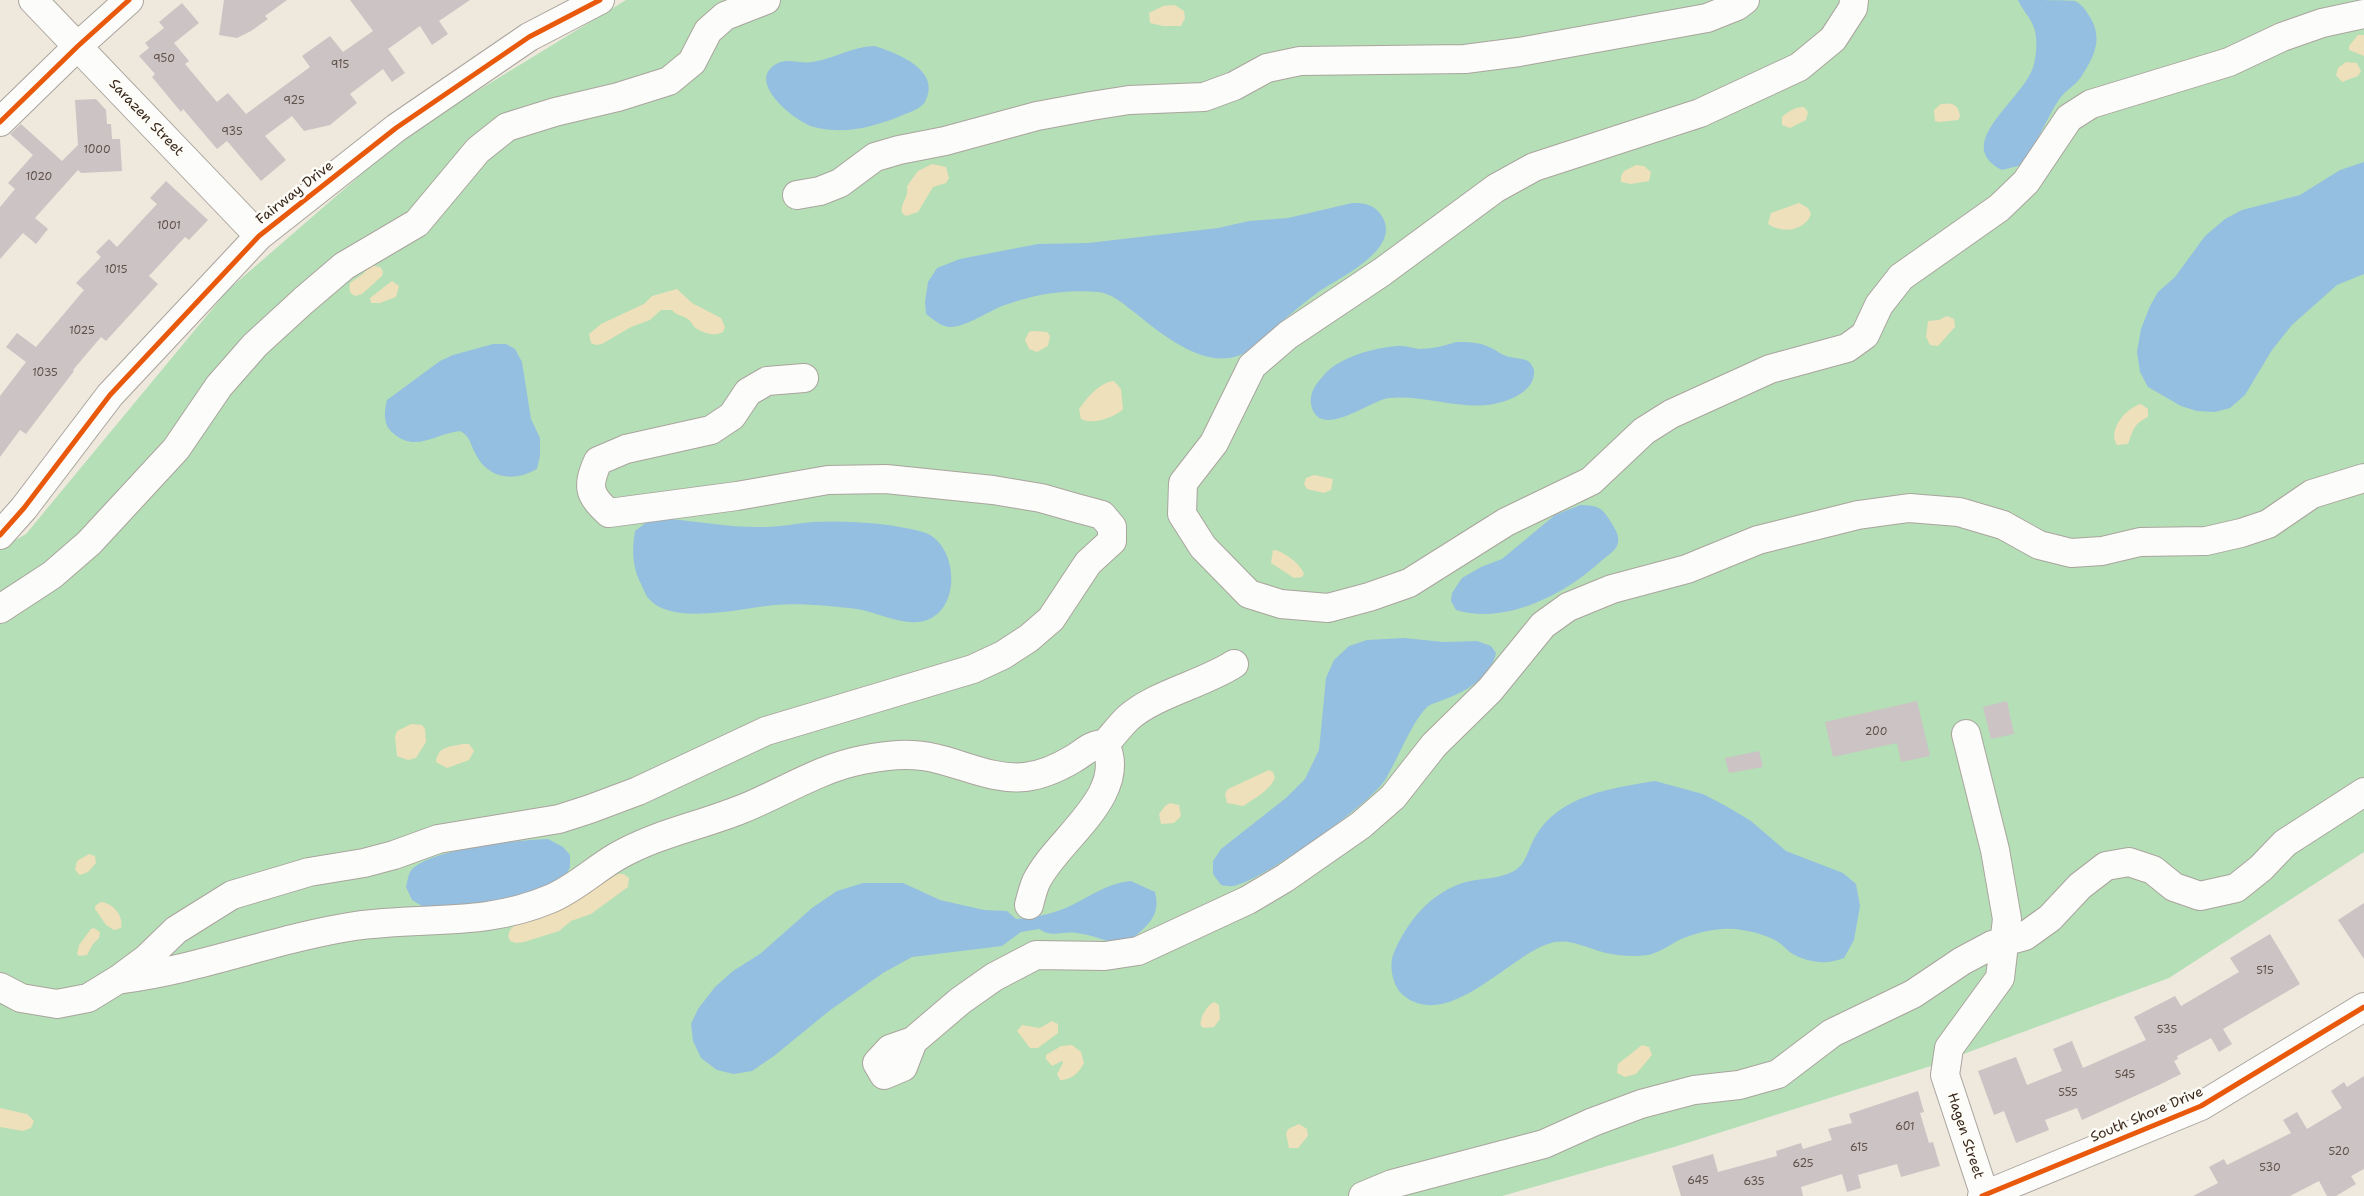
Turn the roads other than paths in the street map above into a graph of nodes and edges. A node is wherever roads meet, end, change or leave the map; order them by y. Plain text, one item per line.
1 (33, 0) edge
2 (129, 0) edge
3 (600, 0) edge
4 (766, 0) edge
5 (1745, 0) edge
6 (1854, 0) edge
7 (2364, 14) edge
8 (78, 46) junction
9 (0, 122) edge
10 (797, 195) dead end
11 (259, 236) junction
12 (804, 378) dead end
13 (2364, 478) edge
14 (0, 535) edge
15 (0, 609) edge
16 (1234, 664) dead end
17 (1966, 734) dead end
18 (1105, 744) junction
19 (2364, 792) edge
20 (1029, 905) dead end
21 (2005, 943) junction
22 (119, 979) junction
23 (5, 992) edge
24 (2364, 1007) edge
25 (913, 1041) dead end
26 (1363, 1196) edge
27 (1984, 1196) edge

1 - 8 street, Sarazen Street
2 - 8 street
3 - 11 street, Fairway Drive
4 - 15 street
5 - 10 street
6 - 7 street
8 - 9 street
8 - 11 street, Sarazen Street
11 - 14 street, Fairway Drive
12 - 22 street
13 - 25 street
16 - 18 street
17 - 21 street
18 - 20 street
18 - 22 street
19 - 21 street
21 - 26 street
21 - 27 street, Hagen Street
22 - 23 street
24 - 27 street, South Shore Drive

